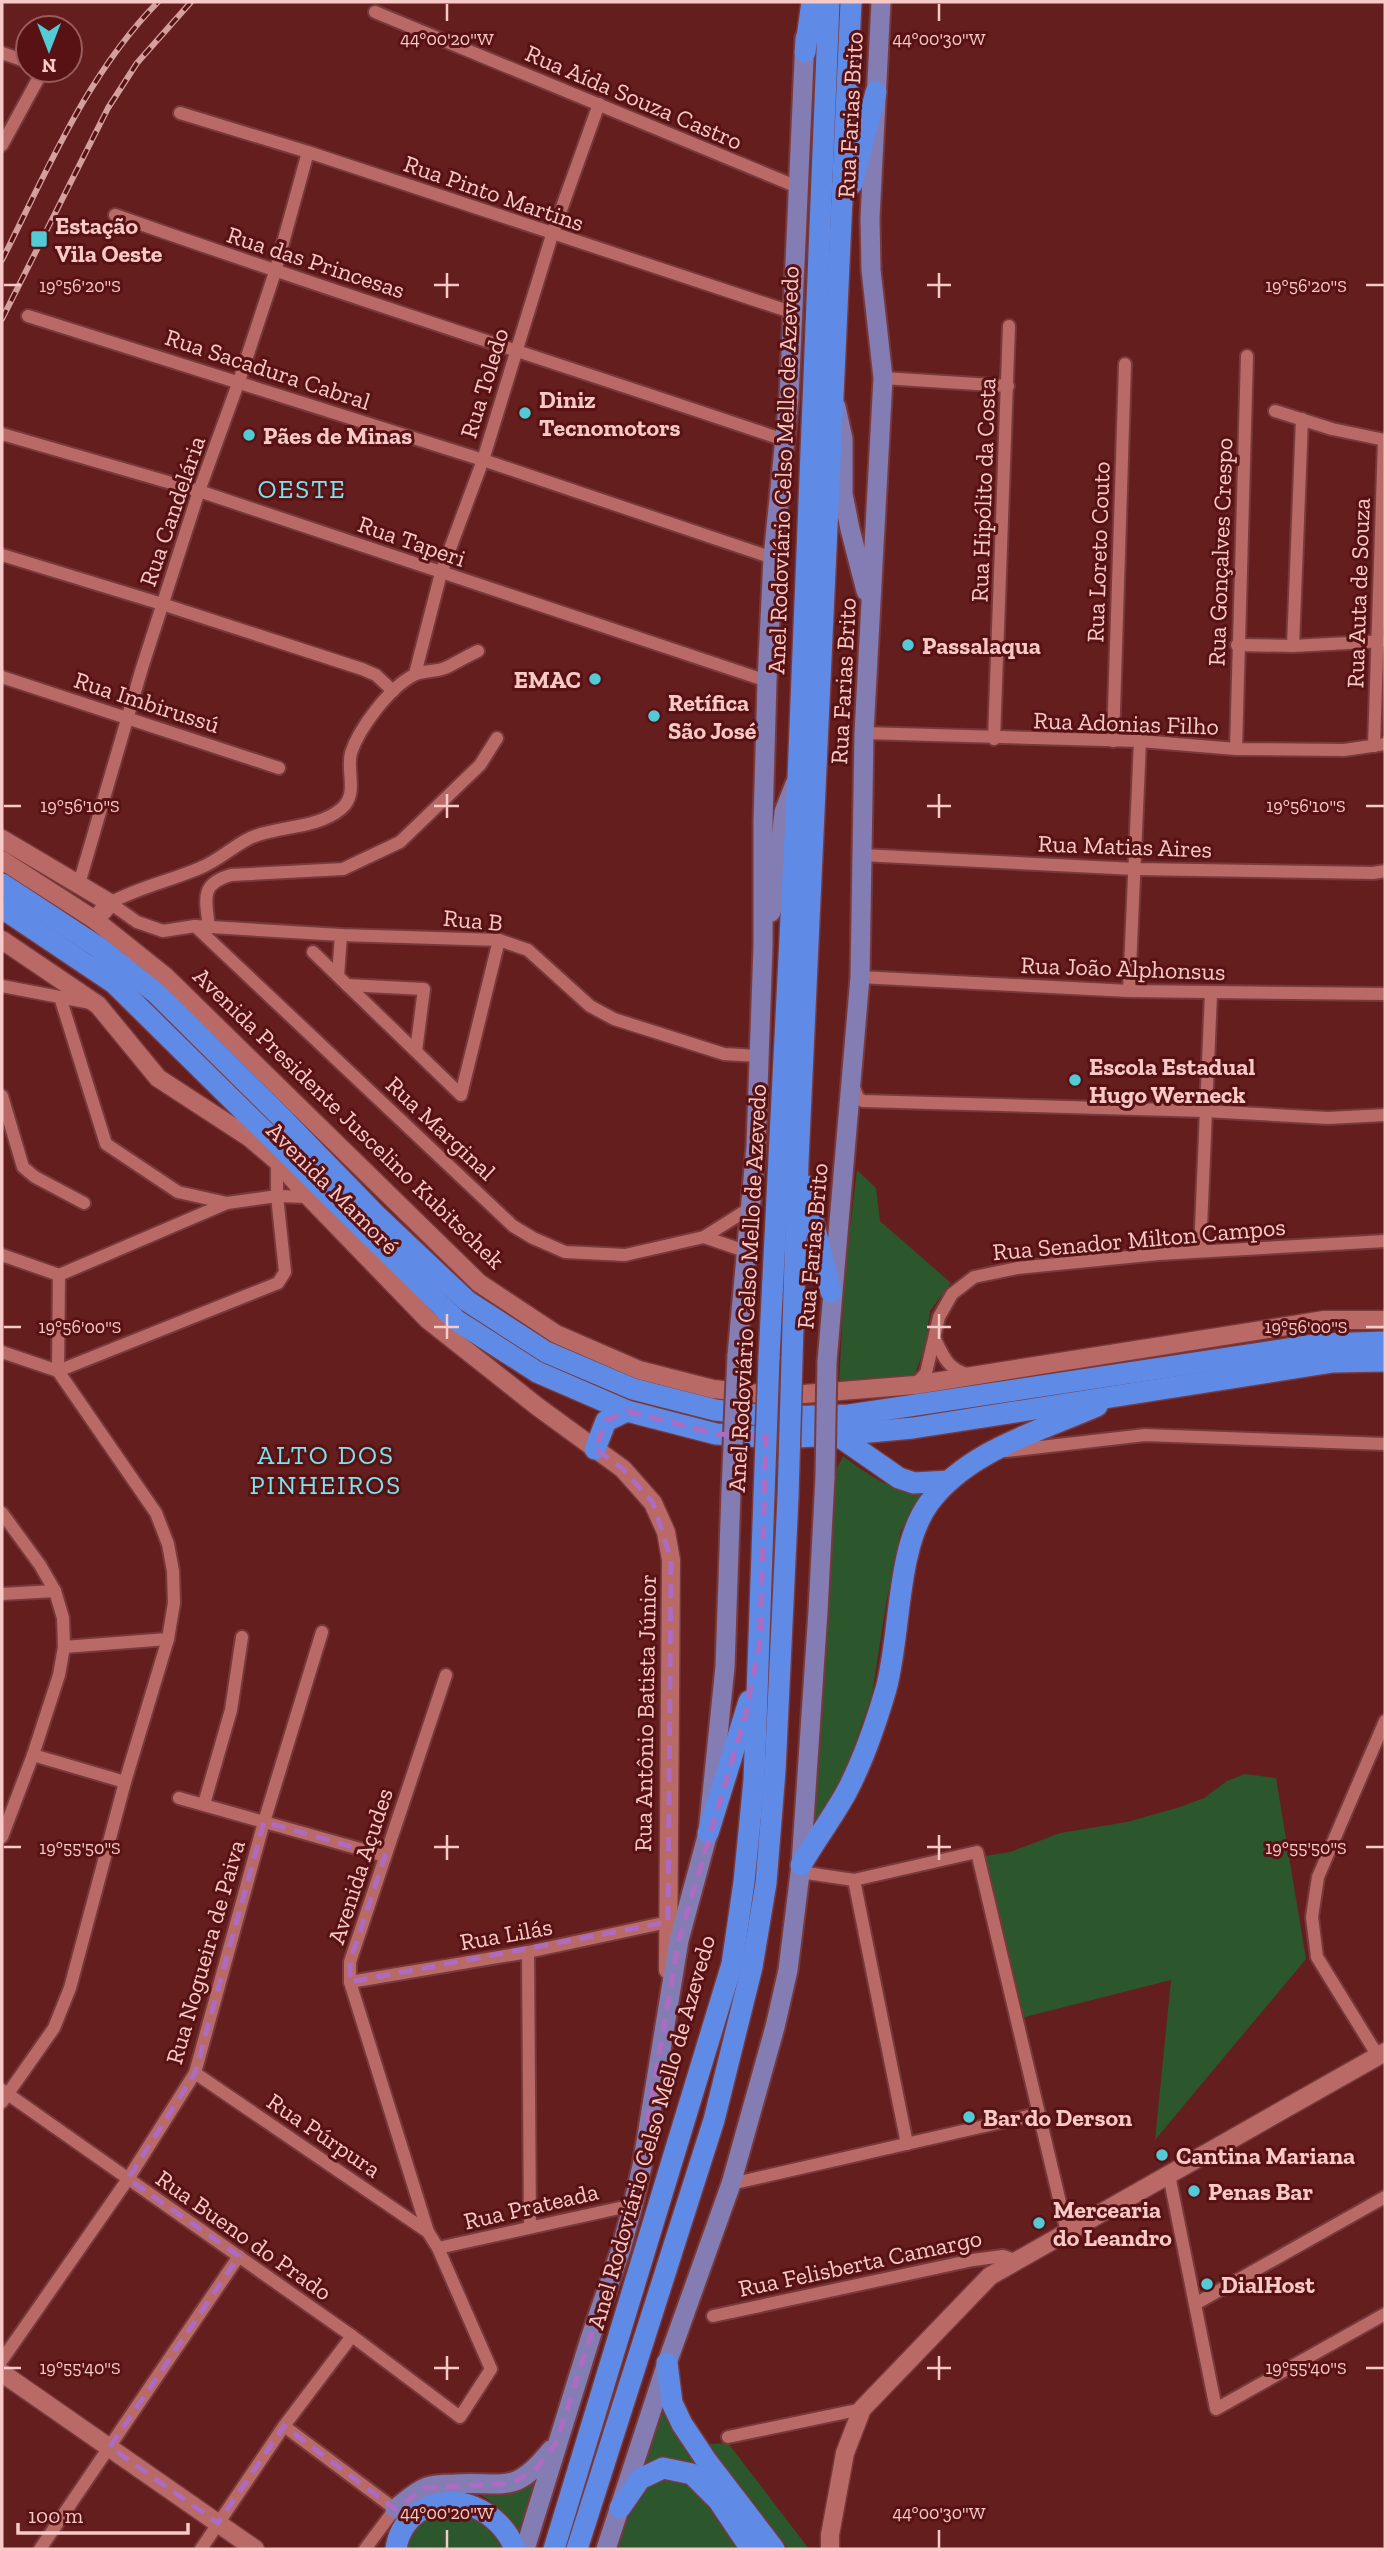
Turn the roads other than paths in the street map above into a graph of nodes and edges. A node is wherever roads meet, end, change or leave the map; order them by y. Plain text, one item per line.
1 (804, 2) edge
2 (812, 2) edge
3 (829, 2) edge
4 (851, 2) edge
5 (881, 2) edge
6 (375, 12) dead end
7 (805, 52) junction
8 (35, 84) edge
9 (876, 93) junction
10 (599, 104) junction
11 (180, 113) dead end
12 (2, 145) edge
13 (308, 152) junction
14 (800, 188) junction
15 (115, 215) dead end
16 (841, 227) junction
17 (552, 234) junction
18 (275, 272) junction
19 (794, 313) junction
20 (28, 316) dead end
21 (1009, 326) dead end
22 (516, 349) junction
23 (1247, 356) dead end
24 (1125, 364) dead end
25 (883, 378) junction
26 (239, 381) junction
27 (1008, 386) junction
28 (833, 395) junction
29 (1275, 411) dead end
30 (1302, 419) junction
31 (2, 434) edge
32 (784, 440) junction
33 (1384, 440) edge
34 (483, 460) junction
35 (199, 491) junction
36 (2, 555) edge
37 (773, 558) junction
38 (441, 573) junction
39 (162, 604) junction
40 (870, 616) junction
41 (1381, 641) edge
42 (1237, 645) junction
43 (1293, 646) junction
44 (478, 651) dead end
45 (415, 674) junction
46 (2, 677) edge
47 (767, 681) junction
48 (393, 691) junction
49 (127, 717) junction
50 (864, 733) junction
51 (497, 738) dead end
52 (995, 739) junction
53 (1113, 741) junction
54 (1140, 741) junction
55 (1380, 745) edge
56 (1236, 749) junction
57 (279, 768) dead end
58 (811, 769) junction
59 (2, 839) edge
60 (862, 855) junction
61 (2, 860) edge
62 (1135, 869) junction
63 (1385, 871) edge
64 (2, 884) edge
65 (79, 884) junction
66 (110, 903) junction
67 (2, 908) edge
68 (95, 920) junction
69 (195, 926) junction
70 (209, 928) junction
71 (341, 935) junction
72 (2, 940) edge
73 (499, 940) junction
74 (763, 946) junction
75 (313, 952) dead end
76 (860, 977) junction
77 (343, 981) junction
78 (2, 986) edge
79 (1129, 991) junction
80 (1212, 993) junction
81 (1385, 994) edge
82 (60, 998) junction
83 (97, 1004) junction
84 (416, 1051) junction
85 (758, 1056) junction
86 (852, 1083) junction
87 (2, 1096) edge
88 (1205, 1111) junction
89 (1385, 1115) edge
90 (277, 1161) junction
91 (798, 1162) junction
92 (277, 1196) junction
93 (309, 1197) junction
94 (84, 1203) dead end
95 (227, 1203) junction
96 (750, 1208) junction
97 (704, 1237) junction
98 (1385, 1241) edge
99 (745, 1251) junction
100 (1200, 1251) junction
101 (2, 1255) edge
102 (59, 1275) junction
103 (831, 1292) junction
104 (1385, 1320) edge
105 (935, 1339) junction
106 (1385, 1342) edge
107 (2, 1352) edge
108 (1385, 1361) edge
109 (58, 1371) junction
110 (971, 1376) junction
111 (915, 1385) junction
112 (1128, 1393) junction
113 (627, 1411) junction
114 (837, 1434) junction
115 (1385, 1444) edge
116 (595, 1449) junction
117 (992, 1452) junction
118 (949, 1481) junction
119 (2, 1513) edge
120 (55, 1591) junction
121 (2, 1594) edge
122 (322, 1632) dead end
123 (242, 1637) dead end
124 (168, 1639) junction
125 (760, 1640) junction
126 (64, 1647) junction
127 (446, 1675) dead end
128 (1385, 1721) edge
129 (33, 1755) junction
130 (125, 1782) junction
131 (179, 1798) dead end
132 (204, 1804) junction
133 (264, 1822) junction
134 (708, 1833) junction
135 (2, 1837) edge
136 (384, 1856) junction
137 (800, 1869) junction
138 (854, 1880) junction
139 (668, 1922) junction
140 (528, 1952) junction
141 (350, 1982) junction
142 (667, 2007) junction
143 (1382, 2054) edge
144 (195, 2073) junction
145 (4, 2095) edge
146 (1037, 2114) junction
147 (907, 2144) junction
148 (1170, 2175) junction
149 (128, 2179) junction
150 (731, 2185) junction
151 (1385, 2197) edge
152 (633, 2205) junction
153 (530, 2227) junction
154 (429, 2232) junction
155 (1067, 2232) junction
156 (438, 2248) junction
157 (239, 2256) junction
158 (1014, 2260) junction
159 (1195, 2304) junction
160 (1385, 2314) edge
161 (713, 2316) dead end
162 (352, 2336) junction
163 (2, 2360) edge
164 (667, 2363) junction
165 (2, 2373) edge
166 (862, 2409) junction
167 (284, 2426) junction
168 (728, 2437) dead end
169 (556, 2443) junction
170 (110, 2446) junction
171 (620, 2508) junction
172 (395, 2509) junction
173 (218, 2523) junction
174 (40, 2549) edge
175 (201, 2549) edge
176 (256, 2549) edge
177 (365, 2549) edge
178 (396, 2549) edge
179 (514, 2549) edge
180 (525, 2549) edge
181 (554, 2549) edge
182 (577, 2549) edge
183 (606, 2549) edge
184 (751, 2549) edge
185 (774, 2549) edge
186 (830, 2549) edge

1 - 7 main road, Anel Rodoviário Celso Mello de Azevedo
2 - 7 highway
3 - 58 highway, Anel Rodoviário Celso Mello de Azevedo
4 - 16 highway, Anel Rodoviário Celso Mello de Azevedo
5 - 9 main road, Rua Farias Brito
6 - 10 street, Rua Aída Souza Castro
7 - 14 main road, Anel Rodoviário Celso Mello de Azevedo
8 - 12 street
9 - 16 highway
9 - 25 main road, Rua Farias Brito
10 - 14 street, Rua Aída Souza Castro
10 - 17 street, Rua Toledo
11 - 13 street, Rua Pinto Martins
13 - 17 street, Rua Pinto Martins
13 - 18 street, Rua Candelária
14 - 19 main road, Anel Rodoviário Celso Mello de Azevedo
15 - 18 street, Rua das Princesas
16 - 28 highway, Anel Rodoviário Celso Mello de Azevedo
17 - 19 street, Rua Pinto Martins
17 - 22 street, Rua Toledo
18 - 22 street, Rua das Princesas
18 - 26 street, Rua Candelária
19 - 32 main road, Anel Rodoviário Celso Mello de Azevedo
20 - 26 street, Rua Sacadura Cabral
21 - 27 street, Rua Hipólito da Costa
22 - 32 street, Rua das Princesas
22 - 34 street, Rua Toledo
23 - 42 street, Rua Gonçalves Crespo
24 - 53 street, Rua Loreto Couto
25 - 27 street
25 - 40 main road, Rua Farias Brito
26 - 34 street, Rua Sacadura Cabral
26 - 35 street, Rua Candelária
27 - 52 street, Rua Hipólito da Costa
28 - 40 main road
28 - 58 highway, Anel Rodoviário Celso Mello de Azevedo
29 - 30 street
30 - 33 street
30 - 43 street
31 - 35 street, Rua Taperi
32 - 37 main road, Anel Rodoviário Celso Mello de Azevedo
33 - 41 street, Rua Auta de Souza
34 - 37 street, Rua Sacadura Cabral
34 - 38 street, Rua Toledo
35 - 38 street, Rua Taperi
35 - 39 street, Rua Candelária
36 - 39 street
37 - 47 main road, Anel Rodoviário Celso Mello de Azevedo
38 - 45 street, Rua Toledo
38 - 47 street, Rua Taperi
39 - 48 street
39 - 49 street, Rua Candelária
40 - 50 main road, Rua Farias Brito
41 - 43 street
41 - 55 street, Rua Auta de Souza
42 - 43 street
42 - 56 street, Rua Gonçalves Crespo
44 - 45 street
45 - 48 street
46 - 49 street, Rua Imbirussú
47 - 74 main road, Anel Rodoviário Celso Mello de Azevedo
48 - 66 street
49 - 57 street, Rua Imbirussú
49 - 65 street, Rua Candelária
50 - 52 street, Rua Adonias Filho
50 - 60 main road, Rua Farias Brito
51 - 70 street
52 - 53 street, Rua Adonias Filho
53 - 54 street, Rua Adonias Filho
54 - 56 street, Rua Adonias Filho
54 - 62 street
55 - 56 street, Rua Adonias Filho
58 - 74 main road
58 - 91 highway, Anel Rodoviário Celso Mello de Azevedo
58 - 125 highway, Anel Rodoviário Celso Mello de Azevedo, bridge
59 - 65 street
60 - 62 street, Rua Matias Aires
60 - 76 main road, Rua Farias Brito
61 - 68 street, Avenida Presidente Juscelino Kubitschek
62 - 63 street, Rua Matias Aires
62 - 79 street
64 - 106 highway, Avenida Presidente Juscelino Kubitschek
65 - 66 street
66 - 68 street
66 - 69 street, Rua B
67 - 113 highway
68 - 111 street, Avenida Presidente Juscelino Kubitschek
69 - 70 street, Rua B
69 - 97 street, Rua Marginal
70 - 71 street, Rua B
71 - 73 street, Rua B
71 - 77 street
72 - 83 street, Avenida Mamoré
73 - 84 street
73 - 85 street, Rua B
74 - 85 main road, Anel Rodoviário Celso Mello de Azevedo
75 - 77 street
76 - 79 street, Rua João Alphonsus
76 - 86 main road, Rua Farias Brito
77 - 84 street
77 - 84 street
78 - 82 street
79 - 80 street, Rua João Alphonsus
80 - 81 street, Rua João Alphonsus
80 - 88 street
82 - 83 street
82 - 95 street
83 - 90 street, Avenida Mamoré
85 - 96 main road, Anel Rodoviário Celso Mello de Azevedo
86 - 88 street
86 - 103 main road, Rua Farias Brito
87 - 94 street
88 - 89 street
88 - 100 street
90 - 92 street
90 - 93 street, Avenida Mamoré
91 - 103 highway
91 - 182 highway, Anel Rodoviário Celso Mello de Azevedo, bridge
92 - 93 street
92 - 95 street
92 - 109 street
93 - 116 street, Avenida Mamoré
95 - 102 street
96 - 97 street, Rua Marginal
96 - 99 main road, Anel Rodoviário Celso Mello de Azevedo
97 - 99 street
98 - 100 street, Rua Senador Milton Campos
99 - 134 main road, Anel Rodoviário Celso Mello de Azevedo, bridge
100 - 105 street, Rua Senador Milton Campos
101 - 102 street
102 - 109 street
103 - 137 main road, Rua Farias Brito, bridge
104 - 110 street, Avenida Presidente Juscelino Kubitschek
105 - 110 street
105 - 111 street, Rua Senador Milton Campos
107 - 109 street
108 - 112 highway
109 - 124 street
110 - 111 street, Avenida Presidente Juscelino Kubitschek
112 - 114 highway
112 - 117 highway
113 - 114 highway
113 - 116 highway
114 - 118 highway
115 - 117 street
116 - 139 street, Rua Antônio Batista Júnior
117 - 118 highway
118 - 137 highway
119 - 120 street
120 - 121 street
120 - 126 street
122 - 133 street, Rua Nogueira de Paiva
123 - 132 street
124 - 126 street
124 - 130 street
125 - 134 highway
125 - 181 highway, Anel Rodoviário Celso Mello de Azevedo
126 - 129 street
127 - 136 street, Avenida Açudes
128 - 143 street
129 - 130 street
129 - 135 street
130 - 145 street
131 - 132 street
132 - 133 street
133 - 136 street
133 - 144 street, Rua Nogueira de Paiva
134 - 142 main road, Anel Rodoviário Celso Mello de Azevedo
136 - 141 street, Avenida Açudes
137 - 138 street
137 - 150 main road
138 - 146 street
138 - 147 street
139 - 140 street, Rua Lilás
139 - 142 street, Rua Antônio Batista Júnior
140 - 141 street, Rua Lilás
140 - 153 street
141 - 154 street, Avenida Açudes
142 - 152 main road, Anel Rodoviário Celso Mello de Azevedo
143 - 148 street
144 - 149 street, Rua Nogueira de Paiva
144 - 154 street, Rua Púrpura
145 - 149 street, Rua Bueno do Prado
146 - 147 street
146 - 155 street
147 - 150 street
148 - 155 street
148 - 159 street
149 - 157 street, Rua Bueno do Prado
149 - 163 street, Rua Nogueira de Paiva
150 - 164 main road
151 - 159 street
152 - 153 street, Rua Prateada
152 - 169 main road, Anel Rodoviário Celso Mello de Azevedo
153 - 156 street, Rua Prateada
154 - 156 street
155 - 158 street
156 - 162 street, Rua Bueno do Prado
157 - 162 street, Rua Bueno do Prado
157 - 170 street
158 - 161 street, Rua Felisberta Camargo
158 - 166 street
159 - 160 street
162 - 167 street
164 - 171 main road
164 - 185 highway
165 - 170 street
166 - 168 street
166 - 186 street
167 - 172 street
167 - 173 street
169 - 172 main road
169 - 180 main road, Anel Rodoviário Celso Mello de Azevedo
170 - 173 street
170 - 174 street
171 - 183 main road
171 - 184 highway
172 - 177 street
173 - 175 street
173 - 176 street
178 - 179 highway

